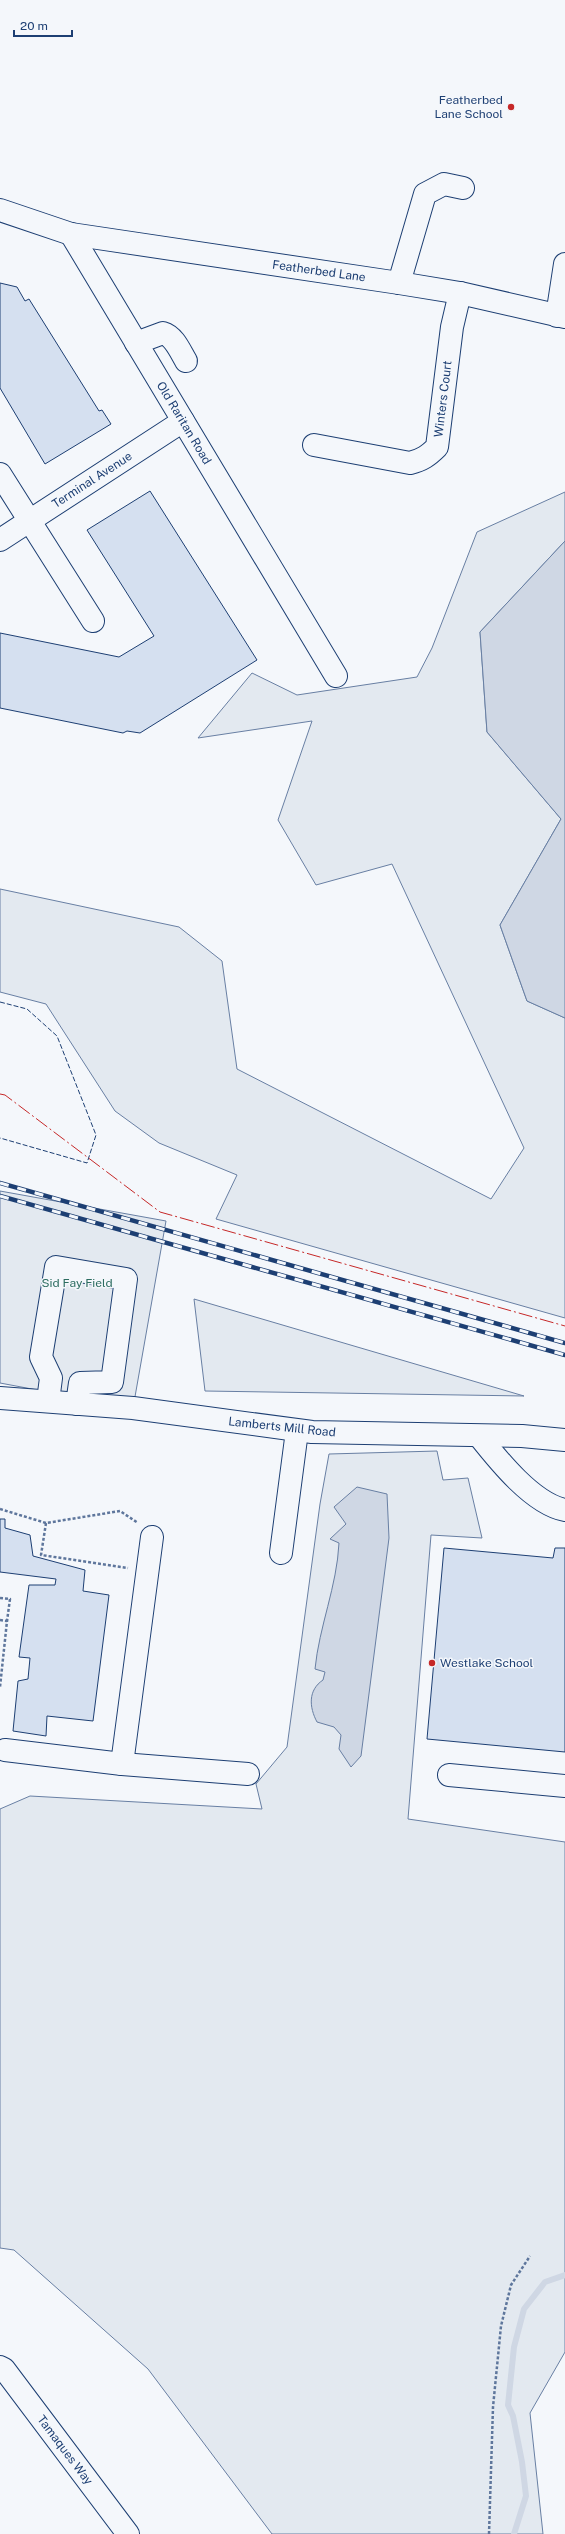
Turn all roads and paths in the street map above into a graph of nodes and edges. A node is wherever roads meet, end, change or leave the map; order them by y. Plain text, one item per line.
1 (462, 188) dead end
2 (0, 210) edge
3 (71, 234) junction
4 (565, 264) edge
5 (399, 283) junction
6 (460, 293) junction
7 (561, 316) edge
8 (136, 343) junction
9 (186, 361) dead end
10 (183, 421) junction
11 (314, 445) dead end
12 (0, 474) edge
13 (30, 521) junction
14 (0, 540) edge
15 (93, 620) dead end
16 (336, 676) dead end
17 (0, 1398) edge
18 (48, 1401) junction
19 (77, 1404) junction
20 (297, 1431) junction
21 (479, 1436) junction
22 (565, 1440) edge
23 (0, 1509) edge
24 (565, 1510) edge
25 (46, 1523) junction
26 (148, 1532) joint
27 (281, 1553) dead end
28 (131, 1569) dead end
29 (0, 1598) edge
30 (0, 1620) edge
31 (7, 1621) junction
32 (0, 1688) edge
33 (5, 1750) dead end
34 (122, 1764) junction
35 (248, 1774) dead end
36 (449, 1775) dead end
37 (565, 1786) edge
38 (530, 2256) dead end
39 (0, 2367) edge
40 (128, 2534) edge
41 (488, 2534) edge

1 - 5 street
2 - 3 street
3 - 5 street, Featherbed Lane
3 - 8 street, Old Raritan Road
4 - 7 street
5 - 6 street, Featherbed Lane
6 - 7 street, Featherbed Lane
6 - 11 street, Winters Court
8 - 9 street
8 - 10 street, Old Raritan Road
10 - 13 street, Terminal Avenue
10 - 16 street, Old Raritan Road
12 - 13 street
13 - 14 street, Terminal Avenue
13 - 15 street
17 - 18 street, Lamberts Mill Road
18 - 19 street, Lamberts Mill Road
18 - 19 street
19 - 20 street, Lamberts Mill Road
20 - 21 street, Lamberts Mill Road
20 - 27 street
21 - 22 street, Lamberts Mill Road
21 - 24 street
23 - 25 path
25 - 26 path
25 - 28 path
26 - 34 street
29 - 31 path
30 - 31 path
31 - 32 path
33 - 34 street
34 - 35 street
36 - 37 street
38 - 41 path
39 - 40 street, Tamaques Way

